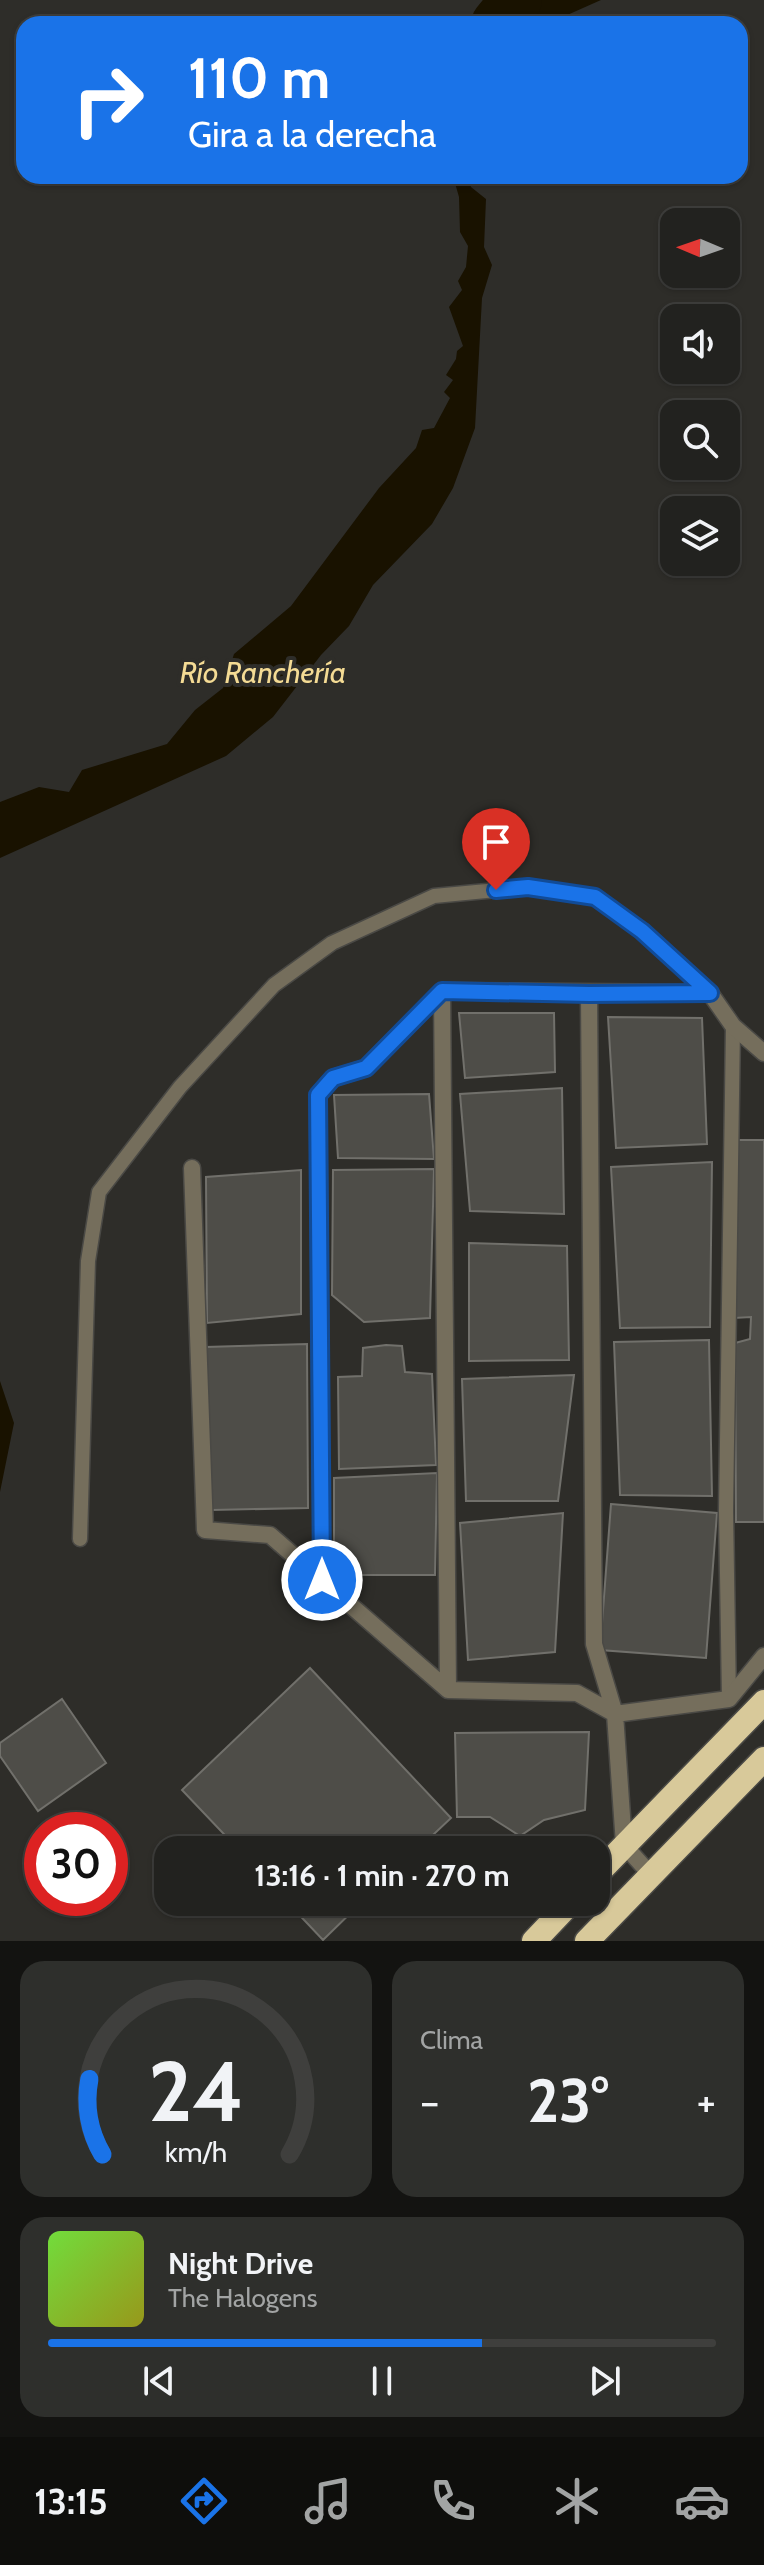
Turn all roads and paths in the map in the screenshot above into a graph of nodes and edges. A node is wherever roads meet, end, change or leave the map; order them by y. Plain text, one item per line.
1 (442, 991) junction
2 (710, 993) junction
3 (589, 994) junction
4 (733, 1026) junction
5 (764, 1053) edge
6 (192, 1168) dead end
7 (80, 1539) dead end
8 (322, 1580) junction
9 (764, 1656) edge
10 (448, 1690) junction
11 (729, 1699) junction
12 (764, 1702) edge
13 (615, 1714) junction
14 (764, 1759) edge
15 (624, 1845) junction
16 (610, 1860) edge
17 (651, 1875) junction
18 (558, 1916) edge
19 (534, 1941) edge
20 (587, 1941) edge

1 - 3 street
1 - 8 street
1 - 10 street
2 - 3 street
2 - 4 street
2 - 7 lane
3 - 13 street
4 - 5 street
4 - 11 lane
6 - 8 street
8 - 10 street
9 - 11 street
10 - 13 street
11 - 13 street
12 - 15 highway
13 - 15 street
14 - 17 highway
15 - 16 highway
15 - 17 street
17 - 20 highway
18 - 19 highway

